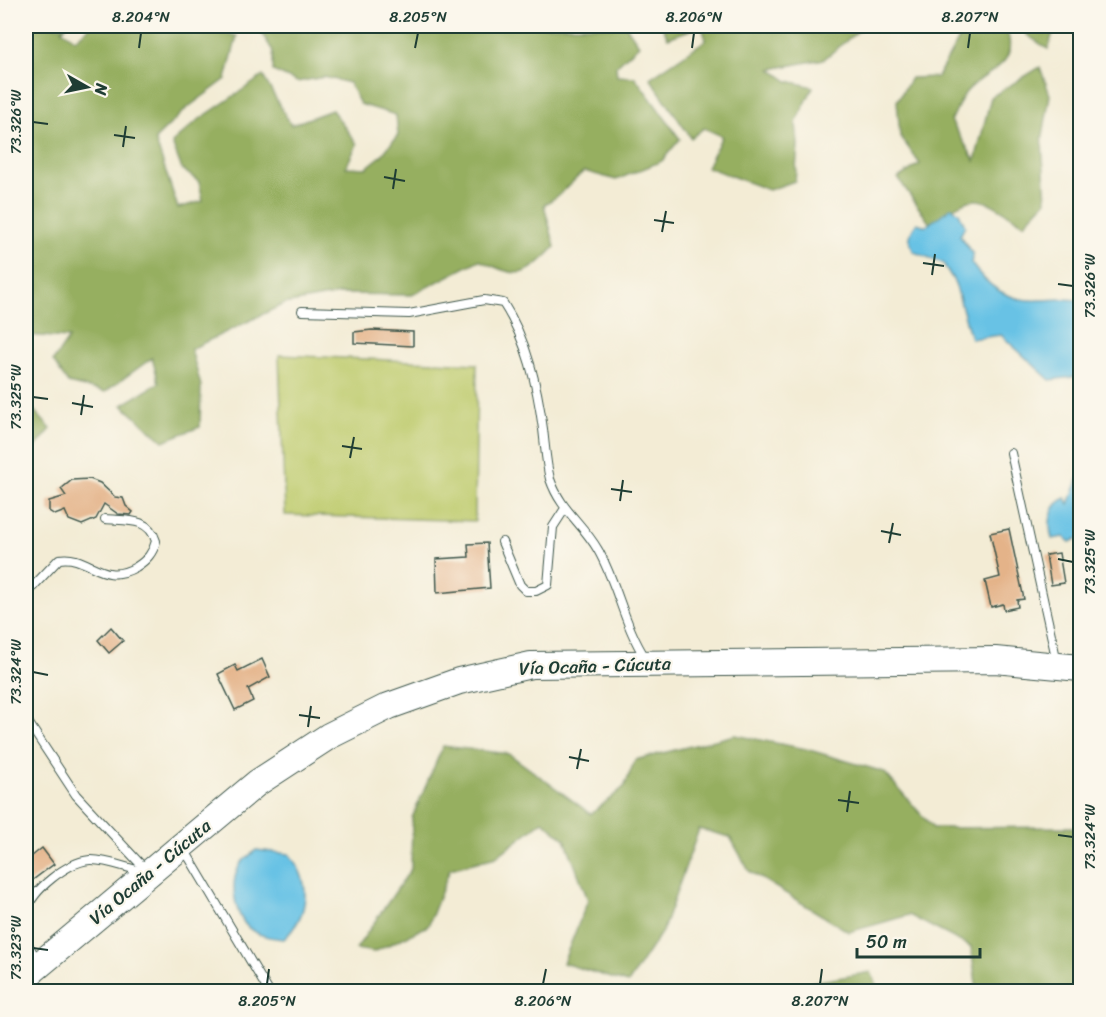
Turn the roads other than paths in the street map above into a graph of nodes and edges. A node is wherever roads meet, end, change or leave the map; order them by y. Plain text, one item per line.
1 (302, 311) dead end
2 (1011, 453) dead end
3 (564, 510) junction
4 (105, 519) dead end
5 (502, 542) dead end
6 (26, 594) edge
7 (649, 663) junction
8 (1069, 667) edge
9 (26, 719) edge
10 (181, 845) junction
11 (149, 873) junction
12 (26, 912) edge
13 (26, 941) edge
14 (33, 970) edge
15 (269, 992) edge

1 - 3 lane
2 - 8 lane
3 - 5 lane
3 - 7 lane
4 - 6 lane
7 - 8 main road, Vía Ocaña - Cúcuta
7 - 10 main road, Vía Ocaña - Cúcuta
9 - 11 lane
10 - 11 main road, Vía Ocaña - Cúcuta
10 - 15 lane
11 - 12 lane
11 - 14 main road, Vía Ocaña - Cúcuta
13 - 14 lane

